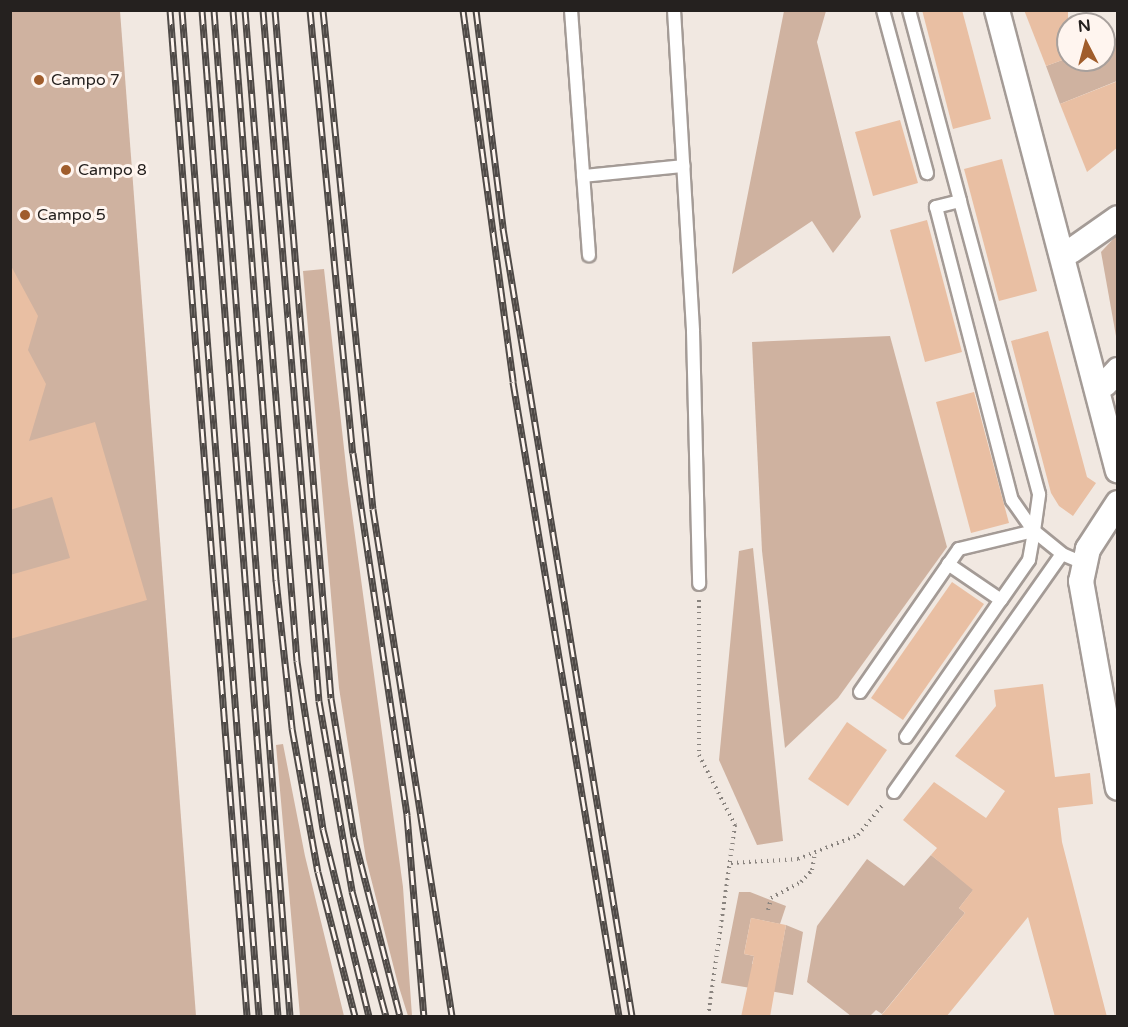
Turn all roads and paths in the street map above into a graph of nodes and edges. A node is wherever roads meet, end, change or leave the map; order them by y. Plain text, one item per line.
1 (571, 10) edge
2 (674, 10) edge
3 (883, 10) edge
4 (909, 10) edge
5 (997, 10) edge
6 (684, 166) junction
7 (927, 173) dead end
8 (582, 176) junction
9 (960, 201) junction
10 (1118, 218) edge
11 (1071, 251) dead end
12 (589, 255) dead end
13 (1118, 470) edge
14 (1118, 503) edge
15 (1034, 531) junction
16 (1072, 558) junction
17 (948, 564) junction
18 (699, 584) joint
19 (1001, 600) junction
20 (860, 692) dead end
21 (906, 737) dead end
22 (1118, 788) edge
23 (894, 792) joint
24 (815, 852) junction
25 (731, 863) junction
26 (768, 910) dead end
27 (708, 1017) edge

1 - 8 lane
2 - 6 lane
3 - 7 lane
4 - 9 lane
5 - 13 street
6 - 8 lane
6 - 18 lane
8 - 12 lane
9 - 15 lane
9 - 15 lane
10 - 11 street
14 - 16 street
15 - 16 lane
15 - 17 lane
15 - 19 lane
16 - 22 street
16 - 23 lane
17 - 19 lane
17 - 20 lane
18 - 25 path
19 - 21 lane
23 - 24 path
24 - 25 path
24 - 26 path
25 - 27 path

